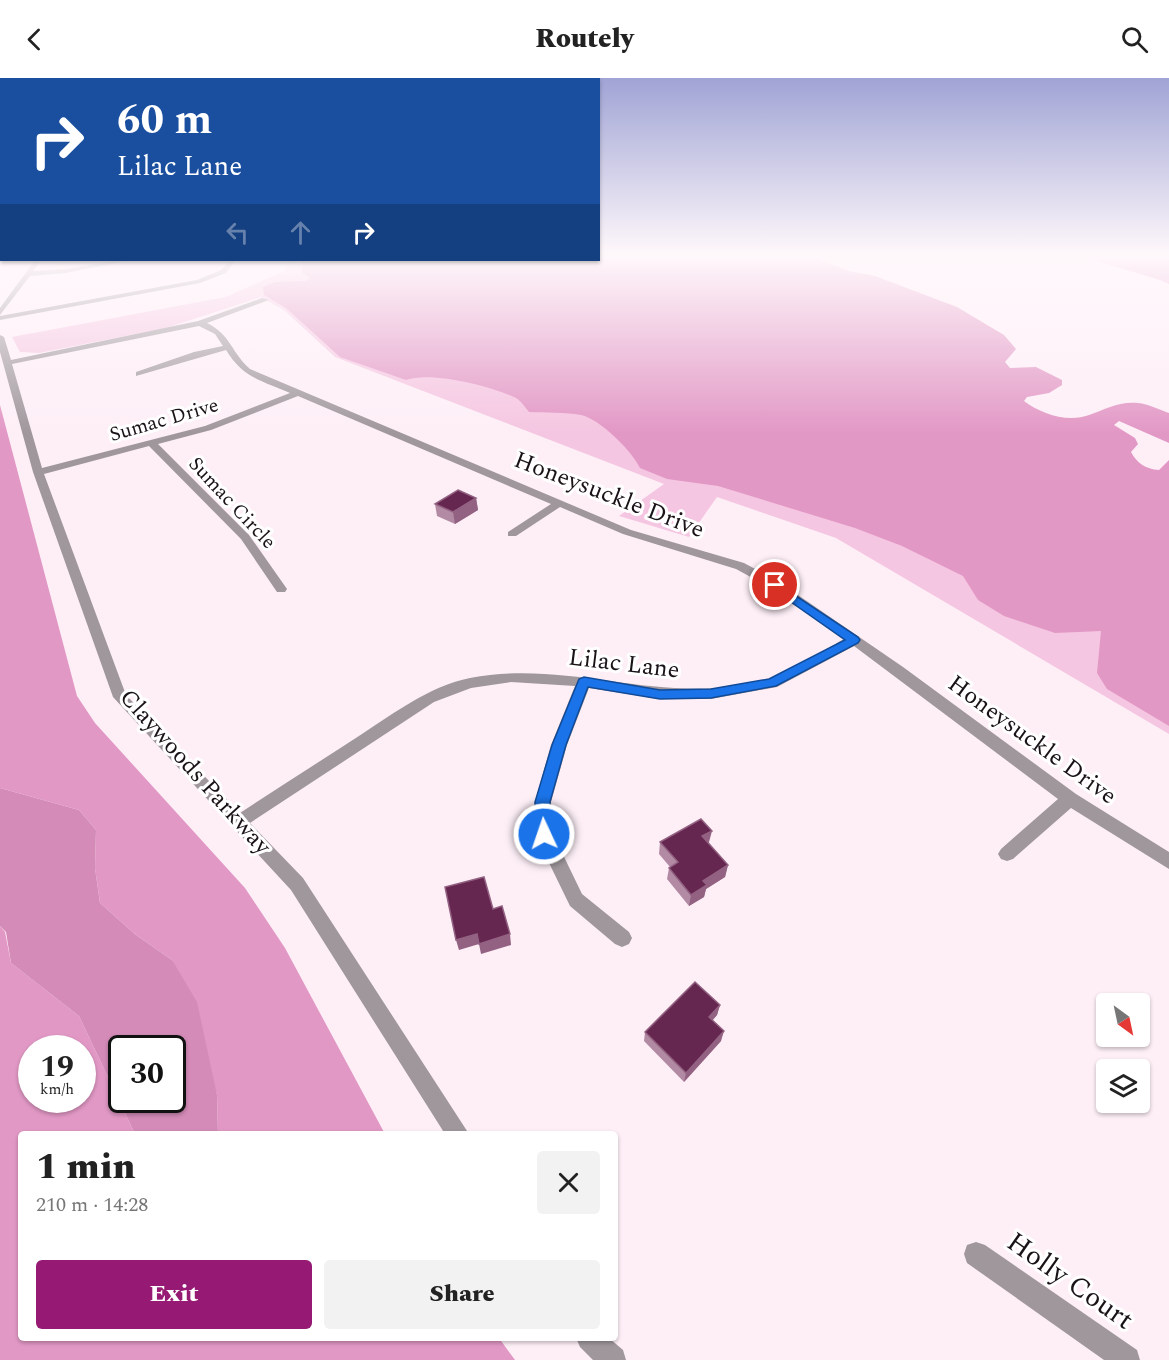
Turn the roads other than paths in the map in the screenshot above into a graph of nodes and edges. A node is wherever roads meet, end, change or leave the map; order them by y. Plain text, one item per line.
1 (224, 314) edge
2 (200, 322) junction
3 (0, 337) edge
4 (228, 347) junction
5 (7, 363) junction
6 (138, 374) dead end
7 (297, 393) junction
8 (152, 444) junction
9 (38, 472) junction
10 (559, 503) junction
11 (512, 534) dead end
12 (281, 589) dead end
13 (854, 640) junction
14 (584, 682) junction
15 (1070, 799) junction
16 (239, 822) junction
17 (1007, 854) dead end
18 (1169, 861) edge
19 (622, 938) dead end
20 (456, 1131) edge
21 (976, 1254) dead end
22 (592, 1341) edge
23 (613, 1360) edge
24 (1127, 1360) edge

1 - 2 street
2 - 4 street, Honeysuckle Drive
2 - 5 street
3 - 5 street, Claywoods Parkway
4 - 6 street
4 - 7 street, Honeysuckle Drive
5 - 9 street, Claywoods Parkway
7 - 8 street, Sumac Drive
7 - 10 street, Honeysuckle Drive
8 - 9 street, Sumac Drive
8 - 12 street, Sumac Circle
9 - 16 street, Claywoods Parkway
10 - 11 street
10 - 13 street, Honeysuckle Drive
13 - 14 street, Lilac Lane
13 - 15 street, Honeysuckle Drive
14 - 16 street, Lilac Lane
14 - 19 street
15 - 17 street
15 - 18 street, Honeysuckle Drive
16 - 20 street, Claywoods Parkway
21 - 24 street, Holly Court
22 - 23 street

